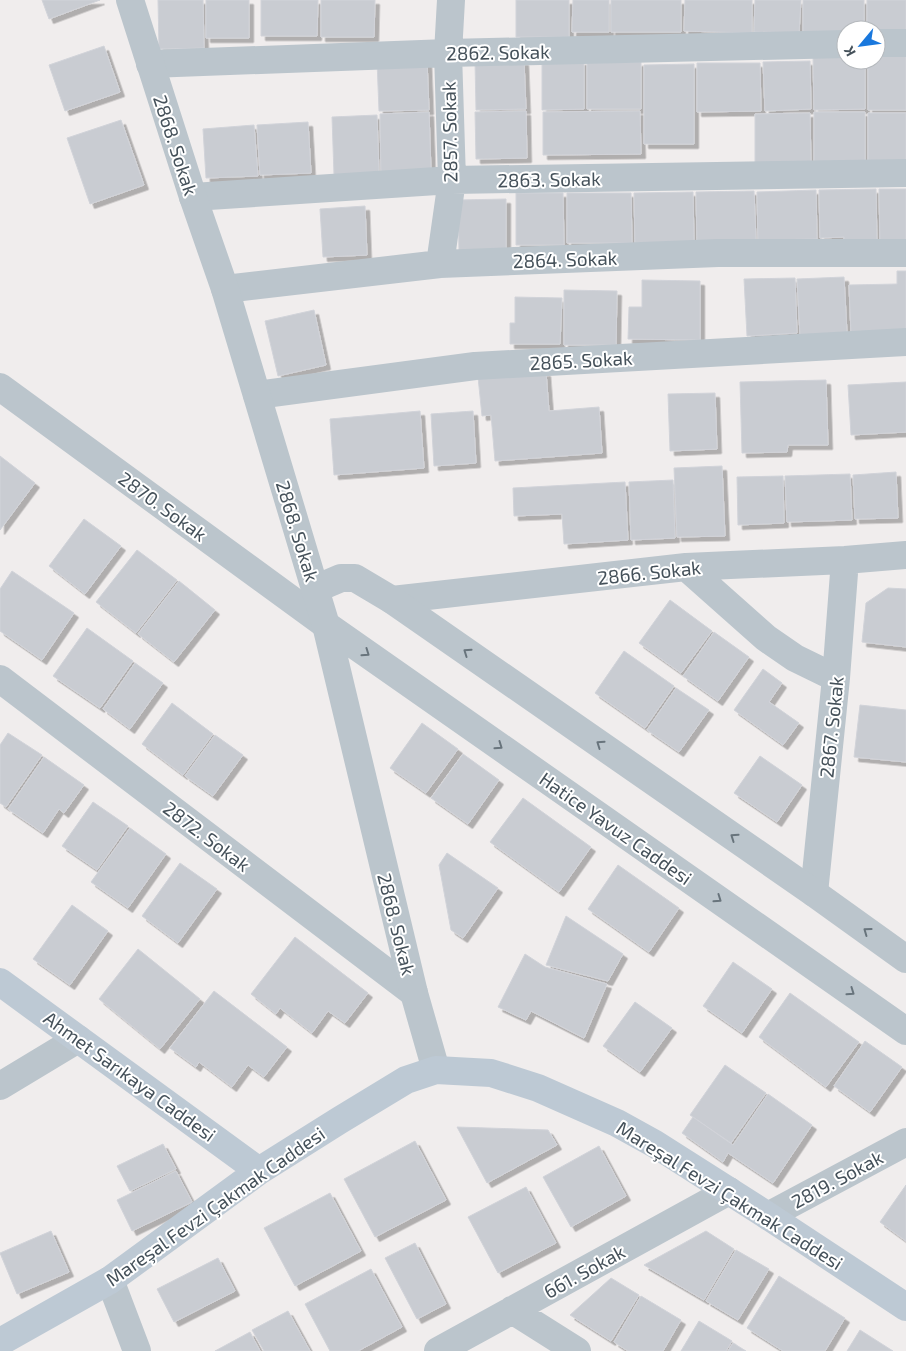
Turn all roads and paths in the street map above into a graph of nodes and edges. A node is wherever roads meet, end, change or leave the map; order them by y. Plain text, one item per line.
1 (130, 0) edge
2 (451, 0) edge
3 (886, 43) edge
4 (906, 43) edge
5 (836, 44) edge
6 (448, 53) junction
7 (150, 64) junction
8 (906, 173) edge
9 (452, 180) junction
10 (193, 197) junction
11 (906, 252) edge
12 (440, 264) junction
13 (225, 289) junction
14 (906, 342) edge
15 (0, 388) edge
16 (257, 395) junction
17 (906, 555) edge
18 (845, 560) junction
19 (686, 567) junction
20 (315, 589) junction
21 (392, 600) junction
22 (326, 625) junction
23 (836, 678) junction
24 (0, 679) edge
25 (814, 893) junction
26 (906, 960) edge
27 (0, 982) edge
28 (414, 993) junction
29 (906, 1031) edge
30 (78, 1039) junction
31 (436, 1070) junction
32 (0, 1086) edge
33 (906, 1142) edge
34 (259, 1171) junction
35 (729, 1191) junction
36 (768, 1216) junction
37 (110, 1280) junction
38 (906, 1307) edge
39 (512, 1310) junction
40 (0, 1342) edge
41 (137, 1351) edge
42 (438, 1351) edge
43 (540, 1351) edge
44 (577, 1351) edge

1 - 7 street, 2868. Sokak
2 - 6 street, 2857. Sokak
3 - 4 street
5 - 6 street, 2862. Sokak
6 - 7 street, 2862. Sokak
6 - 9 street, 2857. Sokak
7 - 10 street, 2868. Sokak
8 - 9 street, 2863. Sokak
9 - 10 street, 2863. Sokak
9 - 12 street, 2857. Sokak
10 - 13 street, 2868. Sokak
11 - 12 street, 2864. Sokak
12 - 13 street, 2864. Sokak
13 - 16 street, 2868. Sokak
14 - 16 street, 2865. Sokak
15 - 22 street, 2870. Sokak
16 - 20 street, 2868. Sokak
17 - 18 street, 2866. Sokak
18 - 19 street, 2866. Sokak
18 - 23 street, 2867. Sokak
19 - 21 street, 2866. Sokak
19 - 23 street
20 - 21 street
20 - 22 street, 2868. Sokak
25 -> 21 street
22 - 28 street, 2868. Sokak
22 -> 29 street, Hatice Yavuz Caddesi
23 - 25 street, 2867. Sokak
24 - 28 street, 2872. Sokak
26 -> 25 street
27 - 30 main road, Ahmet Sarıkaya Caddesi
28 - 31 street, 2868. Sokak
30 - 32 street
30 - 34 main road, Ahmet Sarıkaya Caddesi
31 - 34 main road, Mareşal Fevzi Çakmak Caddesi
31 - 35 main road, Mareşal Fevzi Çakmak Caddesi
33 - 36 street, 2819. Sokak
34 - 37 main road, Mareşal Fevzi Çakmak Caddesi
35 - 36 main road, Mareşal Fevzi Çakmak Caddesi
35 - 39 street, 661. Sokak
36 - 38 main road, Mareşal Fevzi Çakmak Caddesi
37 - 40 main road, Mareşal Fevzi Çakmak Caddesi
37 - 41 street
39 - 42 street, 661. Sokak
39 - 43 street
39 - 44 street

